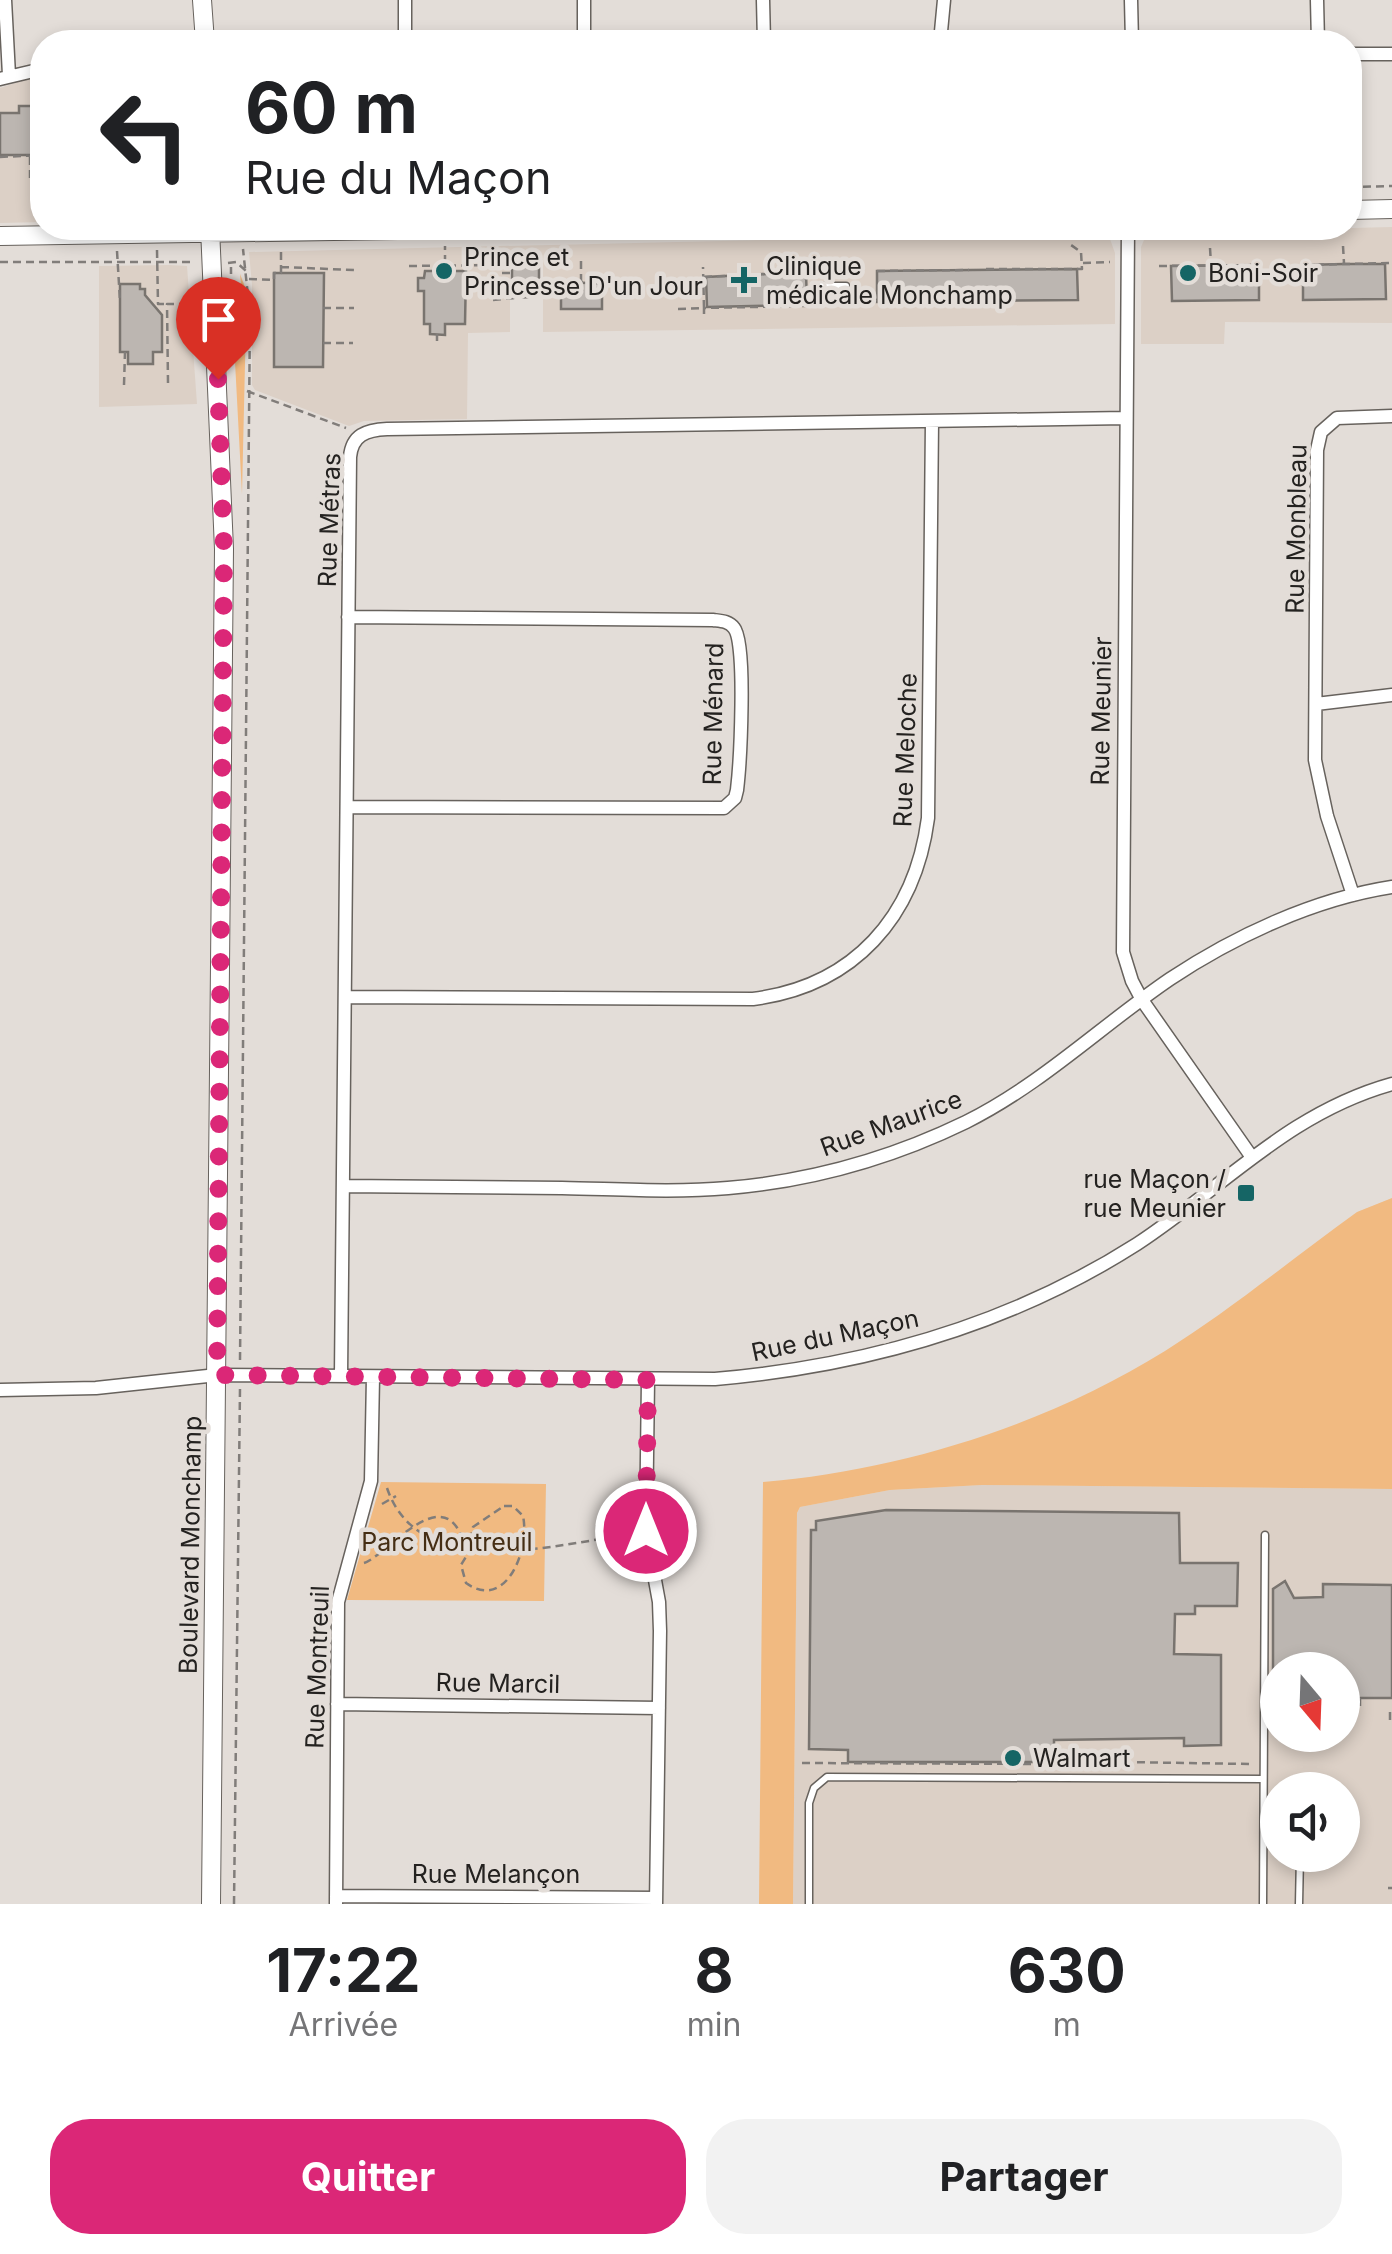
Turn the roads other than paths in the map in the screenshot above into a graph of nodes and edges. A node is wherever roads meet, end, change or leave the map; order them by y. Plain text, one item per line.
1 (5, 0) edge
2 (202, 0) edge
3 (405, 0) edge
4 (584, 0) edge
5 (763, 0) edge
6 (944, 0) edge
7 (1131, 0) edge
8 (1317, 0) edge
9 (204, 30) edge
10 (406, 30) edge
11 (584, 30) edge
12 (764, 30) edge
13 (941, 30) edge
14 (1132, 30) edge
15 (1318, 30) edge
16 (1362, 54) edge
17 (1392, 54) edge
18 (30, 72) edge
19 (4, 77) edge
20 (1362, 210) edge
21 (1392, 210) edge
22 (0, 236) edge
23 (30, 236) edge
24 (210, 240) edge
25 (1128, 240) edge
26 (829, 262) dead end
27 (817, 286) dead end
28 (830, 286) junction
29 (846, 286) dead end
30 (1392, 416) edge
31 (1126, 418) junction
32 (932, 421) junction
33 (348, 617) junction
34 (1392, 695) edge
35 (1316, 704) junction
36 (346, 807) junction
37 (1392, 888) edge
38 (1353, 894) junction
39 (345, 998) junction
40 (1142, 1000) junction
41 (1392, 1084) edge
42 (1251, 1156) junction
43 (342, 1186) junction
44 (217, 1375) junction
45 (341, 1376) junction
46 (373, 1377) junction
47 (648, 1380) junction
48 (0, 1390) edge
49 (1265, 1535) dead end
50 (337, 1704) junction
51 (658, 1708) junction
52 (1263, 1772) edge
53 (1260, 1778) edge
54 (1263, 1872) edge
55 (1300, 1872) edge
56 (336, 1900) edge
57 (656, 1901) edge
58 (212, 1904) edge
59 (809, 1904) edge
60 (1263, 1904) edge
61 (1299, 1904) edge

1 - 19 street
2 - 9 street
3 - 10 street
4 - 11 street
5 - 12 street
6 - 13 street
7 - 14 street
8 - 15 street
16 - 17 street
18 - 19 street
20 - 21 street
22 - 23 street
24 - 44 street, Boulevard Monchamp
25 - 31 street, Rue Meunier
26 - 28 lane
27 - 28 lane
28 - 29 lane
30 - 35 street, Rue Monbleau
31 - 32 street, Rue Métras
31 - 40 street, Rue Meunier
32 - 33 street, Rue Métras
32 - 39 street, Rue Meloche
33 - 36 street, Rue Métras
33 - 36 street, Rue Ménard
34 - 35 street
35 - 38 street, Rue Monbleau
36 - 39 street, Rue Métras
37 - 38 street, Rue Maurice
38 - 40 street, Rue Maurice
39 - 43 street, Rue Métras
40 - 42 street, Rue Meunier
40 - 43 street, Rue Maurice
41 - 42 street, Rue du Maçon
42 - 47 street, Rue du Maçon
43 - 45 street, Rue Métras
44 - 45 street, Rue du Maçon
44 - 48 street, Rue du Maçon
44 - 58 street, Boulevard Monchamp
45 - 46 street, Rue du Maçon
46 - 47 street, Rue du Maçon
46 - 50 street, Rue Montreuil
47 - 51 street
49 - 52 lane
50 - 51 street, Rue Marcil
50 - 56 street, Rue Montreuil
51 - 57 street
53 - 59 lane
54 - 60 lane
55 - 61 lane
56 - 57 street, Rue Melançon

